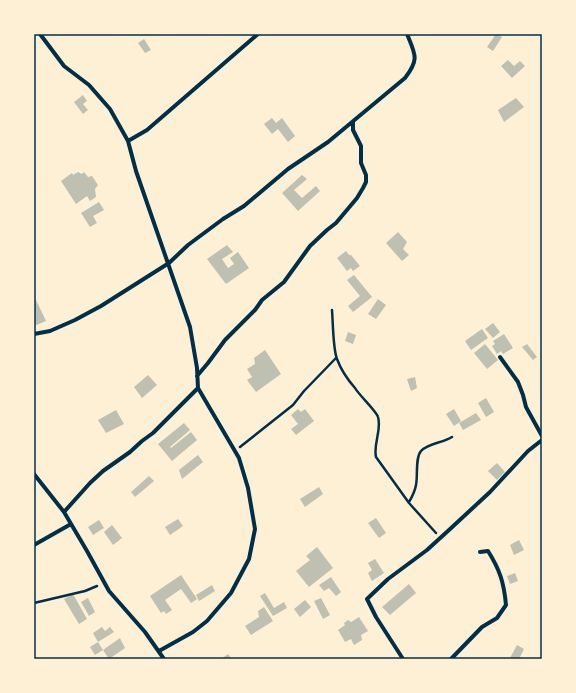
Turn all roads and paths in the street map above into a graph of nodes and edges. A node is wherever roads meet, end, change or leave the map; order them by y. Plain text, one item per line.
1 (40, 34) edge
2 (258, 34) edge
3 (407, 34) edge
4 (353, 122) junction
5 (128, 141) junction
6 (169, 262) junction
7 (332, 310) dead end
8 (34, 334) edge
9 (500, 357) dead end
10 (336, 358) junction
11 (197, 376) junction
12 (198, 388) junction
13 (542, 436) edge
14 (452, 437) dead end
15 (542, 440) edge
16 (235, 451) junction
17 (34, 474) edge
18 (409, 502) junction
19 (64, 512) junction
20 (71, 524) junction
21 (440, 538) junction
22 (34, 545) edge
23 (480, 552) dead end
24 (104, 584) junction
25 (34, 603) edge
26 (159, 651) junction
27 (164, 659) edge
28 (403, 659) edge
29 (452, 659) edge

1 - 5 street
2 - 5 street
3 - 4 street
4 - 6 street
4 - 11 street
5 - 6 street
6 - 8 street
6 - 11 street
7 - 10 path
9 - 13 street
10 - 16 path
10 - 18 path
11 - 12 street
12 - 16 street
12 - 19 street
14 - 18 path
15 - 21 street
16 - 26 street
17 - 19 street
18 - 21 path
19 - 20 street
20 - 22 street
20 - 24 street
21 - 28 street
23 - 29 street
24 - 25 path
24 - 26 street
26 - 27 street

